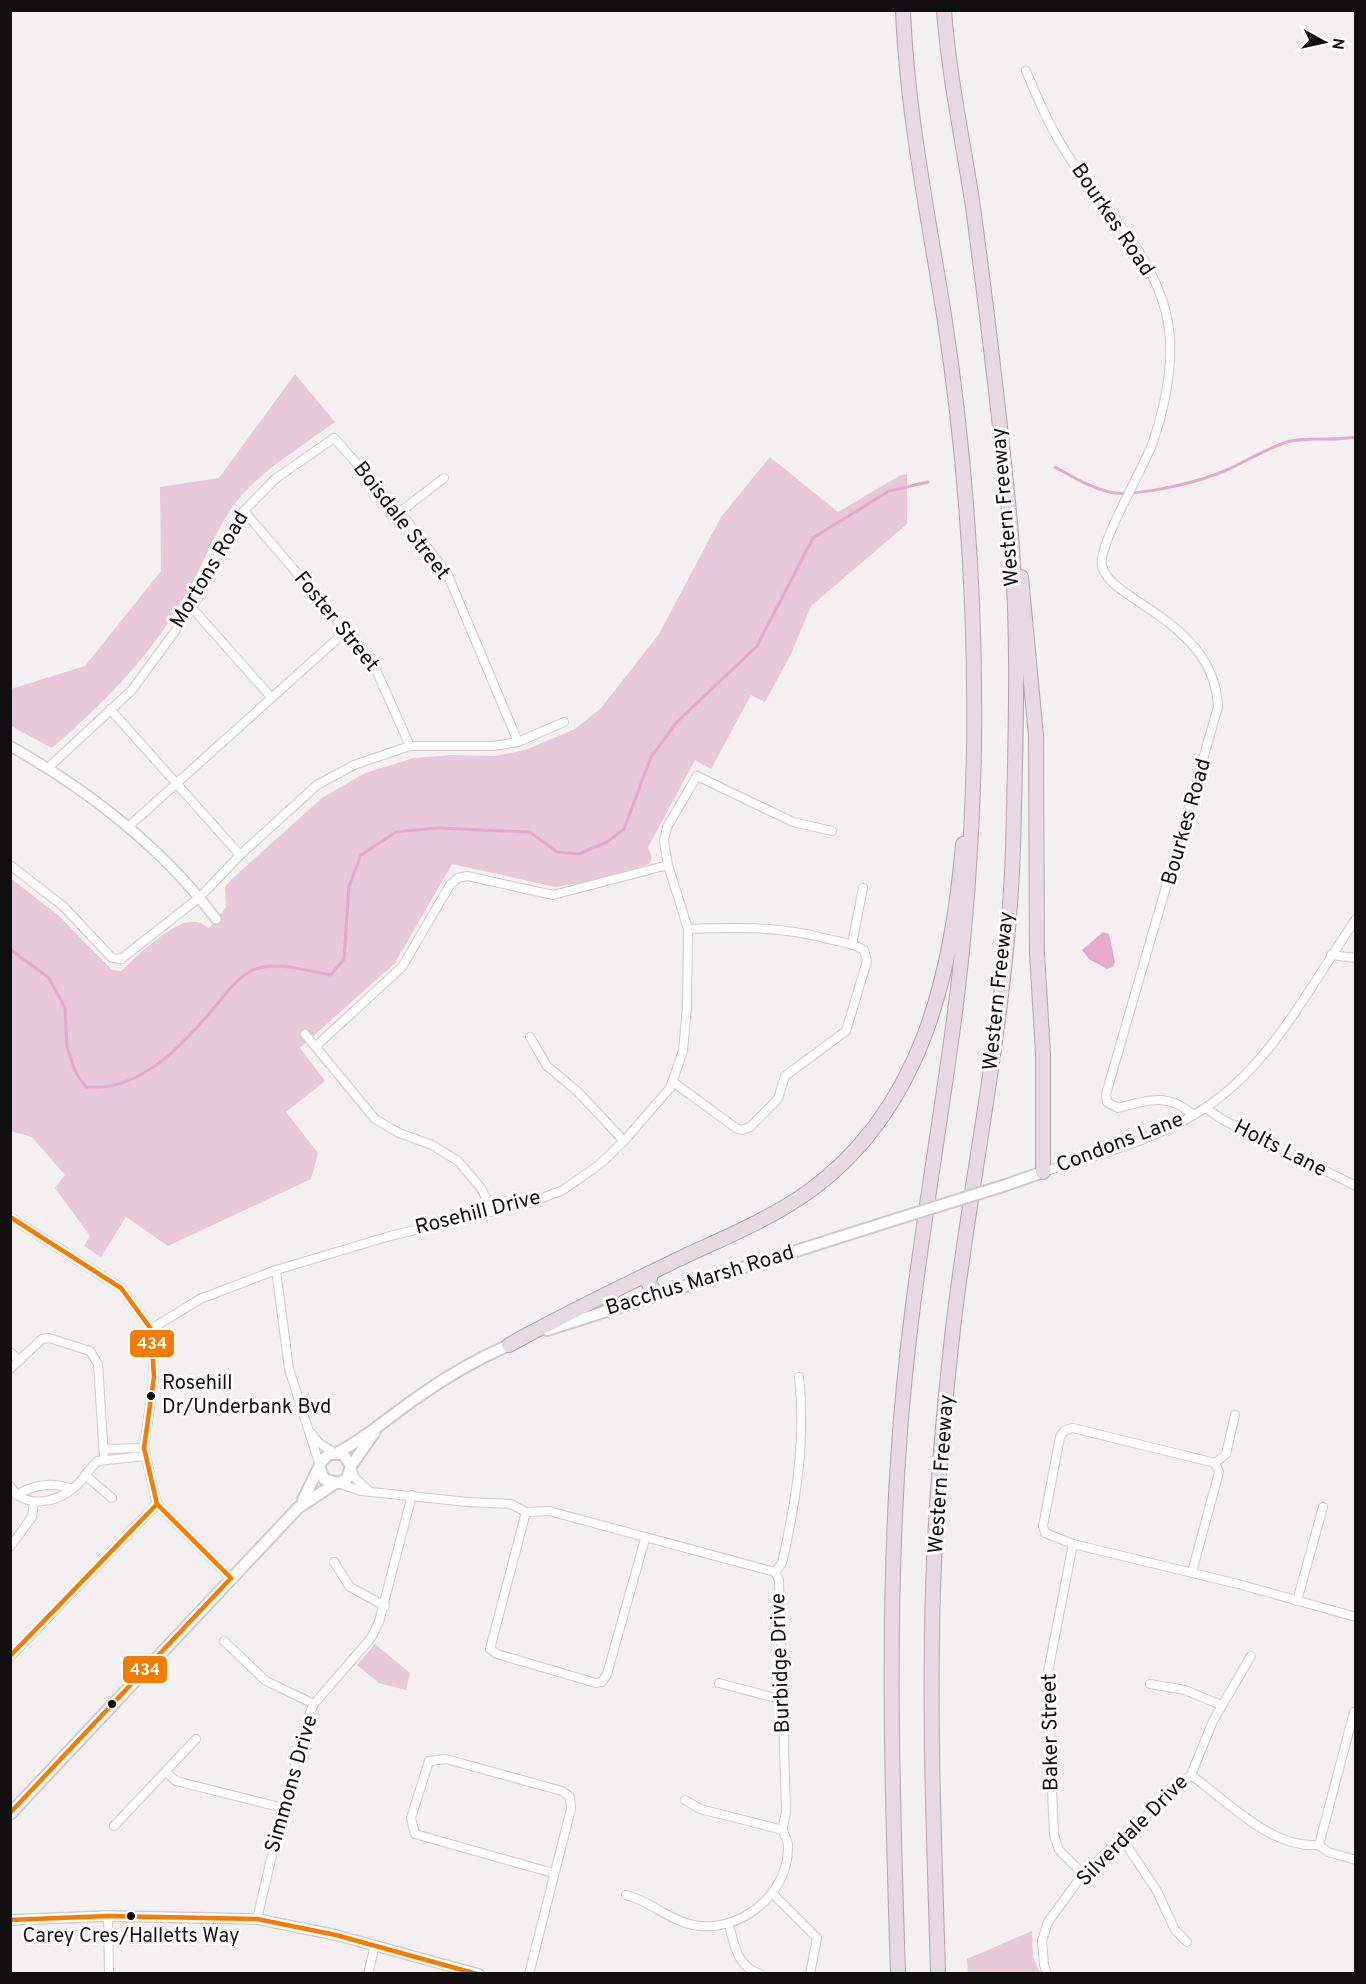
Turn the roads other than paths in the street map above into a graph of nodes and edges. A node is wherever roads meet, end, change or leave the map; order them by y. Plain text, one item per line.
1 (903, 10) edge
2 (944, 10) edge
3 (1026, 71) dead end
4 (334, 438) joint
5 (444, 478) dead end
6 (1009, 504) junction
7 (244, 511) junction
8 (400, 512) junction
9 (192, 608) junction
10 (346, 631) junction
11 (271, 697) junction
12 (110, 709) junction
13 (564, 722) dead end
14 (518, 742) junction
15 (974, 744) junction
16 (10, 746) edge
17 (410, 746) junction
18 (49, 767) junction
19 (177, 784) junction
20 (128, 827) junction
21 (832, 831) dead end
22 (240, 855) junction
23 (10, 865) edge
24 (668, 865) junction
25 (863, 888) dead end
26 (200, 897) junction
27 (216, 919) dead end
28 (1356, 919) edge
29 (688, 929) junction
30 (852, 944) junction
31 (1331, 955) junction
32 (1356, 958) edge
33 (306, 1034) dead end
34 (530, 1037) dead end
35 (316, 1046) junction
36 (673, 1082) junction
37 (1206, 1108) junction
38 (1193, 1115) junction
39 (624, 1141) junction
40 (1043, 1172) junction
41 (1356, 1186) edge
42 (492, 1210) junction
43 (10, 1217) edge
44 (276, 1270) junction
45 (651, 1273) junction
46 (657, 1294) junction
47 (151, 1329) junction
48 (509, 1345) junction
49 (10, 1352) edge
50 (19, 1360) junction
51 (10, 1369) edge
52 (799, 1377) dead end
53 (1235, 1415) dead end
54 (308, 1429) junction
55 (376, 1430) junction
56 (104, 1449) junction
57 (145, 1452) junction
58 (336, 1452) junction
59 (104, 1458) junction
60 (1215, 1463) junction
61 (320, 1467) junction
62 (351, 1467) junction
63 (85, 1475) junction
64 (336, 1484) junction
65 (10, 1486) edge
66 (72, 1489) junction
67 (370, 1491) junction
68 (16, 1495) junction
69 (412, 1495) junction
70 (112, 1498) dead end
71 (34, 1502) junction
72 (157, 1504) junction
73 (1323, 1507) dead end
74 (298, 1508) junction
75 (526, 1512) junction
76 (645, 1539) junction
77 (1073, 1544) junction
78 (10, 1547) edge
79 (334, 1562) dead end
80 (775, 1572) junction
81 (1192, 1572) junction
82 (231, 1578) junction
83 (1297, 1601) junction
84 (385, 1606) junction
85 (1356, 1617) edge
86 (224, 1641) dead end
87 (1251, 1656) dead end
88 (10, 1657) edge
89 (719, 1683) dead end
90 (1150, 1684) dead end
91 (783, 1700) junction
92 (314, 1704) junction
93 (1221, 1706) junction
94 (1354, 1712) edge
95 (196, 1738) dead end
96 (166, 1772) junction
97 (1191, 1774) junction
98 (685, 1800) dead end
99 (283, 1808) junction
100 (10, 1814) edge
101 (114, 1826) dead end
102 (783, 1830) junction
103 (1121, 1837) junction
104 (1319, 1845) junction
105 (1356, 1860) edge
106 (552, 1873) junction
107 (1083, 1874) junction
108 (772, 1893) junction
109 (627, 1895) dead end
110 (108, 1916) junction
111 (257, 1919) junction
112 (10, 1920) edge
113 (729, 1925) junction
114 (1187, 1942) dead end
115 (375, 1945) junction
116 (109, 1974) edge
117 (368, 1974) edge
118 (479, 1974) edge
119 (529, 1974) edge
120 (760, 1974) edge
121 (810, 1974) edge
122 (898, 1974) edge
123 (939, 1974) edge
124 (1047, 1974) edge

1 - 15 highway, Western Freeway
2 - 6 highway, Western Freeway
3 - 38 street, Bourkes Road
4 - 7 street, Mortons Road
4 - 8 street, Boisdale Street
5 - 8 street
6 - 40 highway
6 - 123 highway, Western Freeway
7 - 9 street, Mortons Road
7 - 10 street, Foster Street
8 - 14 street, Boisdale Street
9 - 11 street
9 - 12 street, Mortons Road
10 - 11 street
10 - 17 street, Foster Street
11 - 19 street
12 - 18 street, Mortons Road
12 - 19 street
13 - 14 street
14 - 17 street
15 - 45 highway
15 - 122 highway, Western Freeway
16 - 18 street
17 - 22 street
18 - 20 street
19 - 20 street
19 - 22 street
20 - 26 street
21 - 24 street, Rosehill Drive
22 - 26 street
23 - 26 street
24 - 29 street, Rosehill Drive
24 - 35 street
25 - 30 street
26 - 27 street
28 - 31 street, Condons Lane
29 - 30 street
29 - 36 street, Rosehill Drive
30 - 36 street
31 - 32 street
31 - 37 street, Condons Lane
33 - 35 street
34 - 39 street
35 - 42 street
36 - 39 street, Rosehill Drive
37 - 38 street, Condons Lane
37 - 41 street, Holts Lane
38 - 40 street, Condons Lane
39 - 42 street, Rosehill Drive
40 - 46 main road, Bacchus Marsh Road, bridge
42 - 44 street, Rosehill Drive
43 - 47 street
44 - 47 street, Rosehill Drive
44 - 54 street
45 - 46 highway
45 - 48 highway
46 - 48 main road, Bacchus Marsh Road
47 - 57 street
48 - 55 main road, Bacchus Marsh Road
49 - 50 street
50 - 51 street
50 - 56 street
52 - 80 street
53 - 60 street
54 - 58 street
54 - 61 street
55 - 58 main road, Bacchus Marsh Road
55 - 62 main road, Bacchus Marsh Road
56 - 57 street
56 - 59 street
57 - 59 street
57 - 72 street
58 - 61 main road
58 - 62 main road
59 - 63 street
60 - 77 street
60 - 81 street
61 - 64 main road
61 - 74 main road
62 - 64 main road
62 - 67 street
63 - 66 street
63 - 70 street
64 - 67 street, Burbidge Drive
64 - 74 main road
65 - 68 street
66 - 68 street
66 - 71 street
67 - 69 street, Burbidge Drive
68 - 71 street
69 - 75 street, Burbidge Drive
69 - 84 street, Simmons Drive
71 - 78 street
72 - 82 street
72 - 88 street
73 - 83 street
74 - 82 main road
75 - 76 street, Burbidge Drive
75 - 76 street
76 - 80 street, Burbidge Drive
77 - 81 street
77 - 107 street, Baker Street
79 - 84 street
80 - 91 street, Burbidge Drive
81 - 83 street
82 - 100 main road
83 - 85 street
84 - 92 street, Simmons Drive
86 - 92 street
87 - 93 street, Silverdale Drive
89 - 91 street
90 - 93 street
91 - 102 street, Burbidge Drive
92 - 99 street, Simmons Drive
93 - 97 street, Silverdale Drive
94 - 104 street
95 - 96 street
96 - 99 street
96 - 101 street
97 - 103 street, Silverdale Drive
97 - 104 street
98 - 102 street
99 - 111 street, Simmons Drive
102 - 108 street, Burbidge Drive
103 - 107 street, Silverdale Drive
103 - 114 street
104 - 105 street
106 - 106 street
106 - 119 street
107 - 124 street, Silverdale Drive
108 - 113 street, Burbidge Drive
108 - 121 street
109 - 113 street
110 - 111 street
110 - 112 street
110 - 116 street
111 - 115 street
113 - 120 street
115 - 117 street
115 - 118 street

